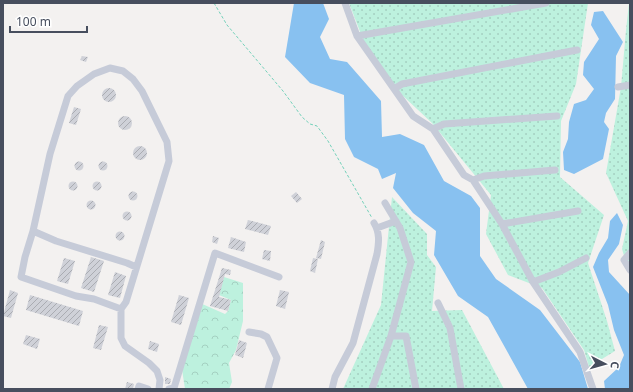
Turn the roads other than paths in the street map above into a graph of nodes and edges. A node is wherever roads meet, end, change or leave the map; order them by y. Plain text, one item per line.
1 (345, 3) edge
2 (546, 3) edge
3 (357, 36) junction
4 (577, 50) dead end
5 (630, 85) edge
6 (618, 87) dead end
7 (394, 89) junction
8 (557, 116) dead end
9 (433, 129) junction
10 (555, 170) dead end
11 (473, 180) junction
12 (384, 202) dead end
13 (578, 211) dead end
14 (396, 221) junction
15 (502, 224) junction
16 (33, 231) junction
17 (630, 253) edge
18 (586, 258) dead end
19 (136, 267) junction
20 (630, 270) edge
21 (279, 277) dead end
22 (533, 282) junction
23 (438, 303) dead end
24 (121, 309) junction
25 (249, 332) dead end
26 (391, 336) junction
27 (138, 389) edge
28 (148, 389) edge
29 (159, 389) edge
30 (169, 389) edge
31 (268, 389) edge
32 (332, 389) edge
33 (372, 389) edge
34 (416, 389) edge
35 (462, 389) edge
36 (593, 389) edge

1 - 3 street
2 - 3 street
3 - 7 street
4 - 7 street
5 - 6 street
7 - 9 street
8 - 9 street
9 - 11 street
10 - 11 street
11 - 15 street
12 - 14 street
13 - 15 street
14 - 26 street
14 - 32 street
15 - 22 street
16 - 19 street
16 - 19 street
16 - 24 street
17 - 20 street
18 - 22 street
19 - 24 street
21 - 30 street
22 - 36 street
23 - 35 street
24 - 29 street
25 - 31 street
26 - 33 street
26 - 34 street
27 - 28 street

